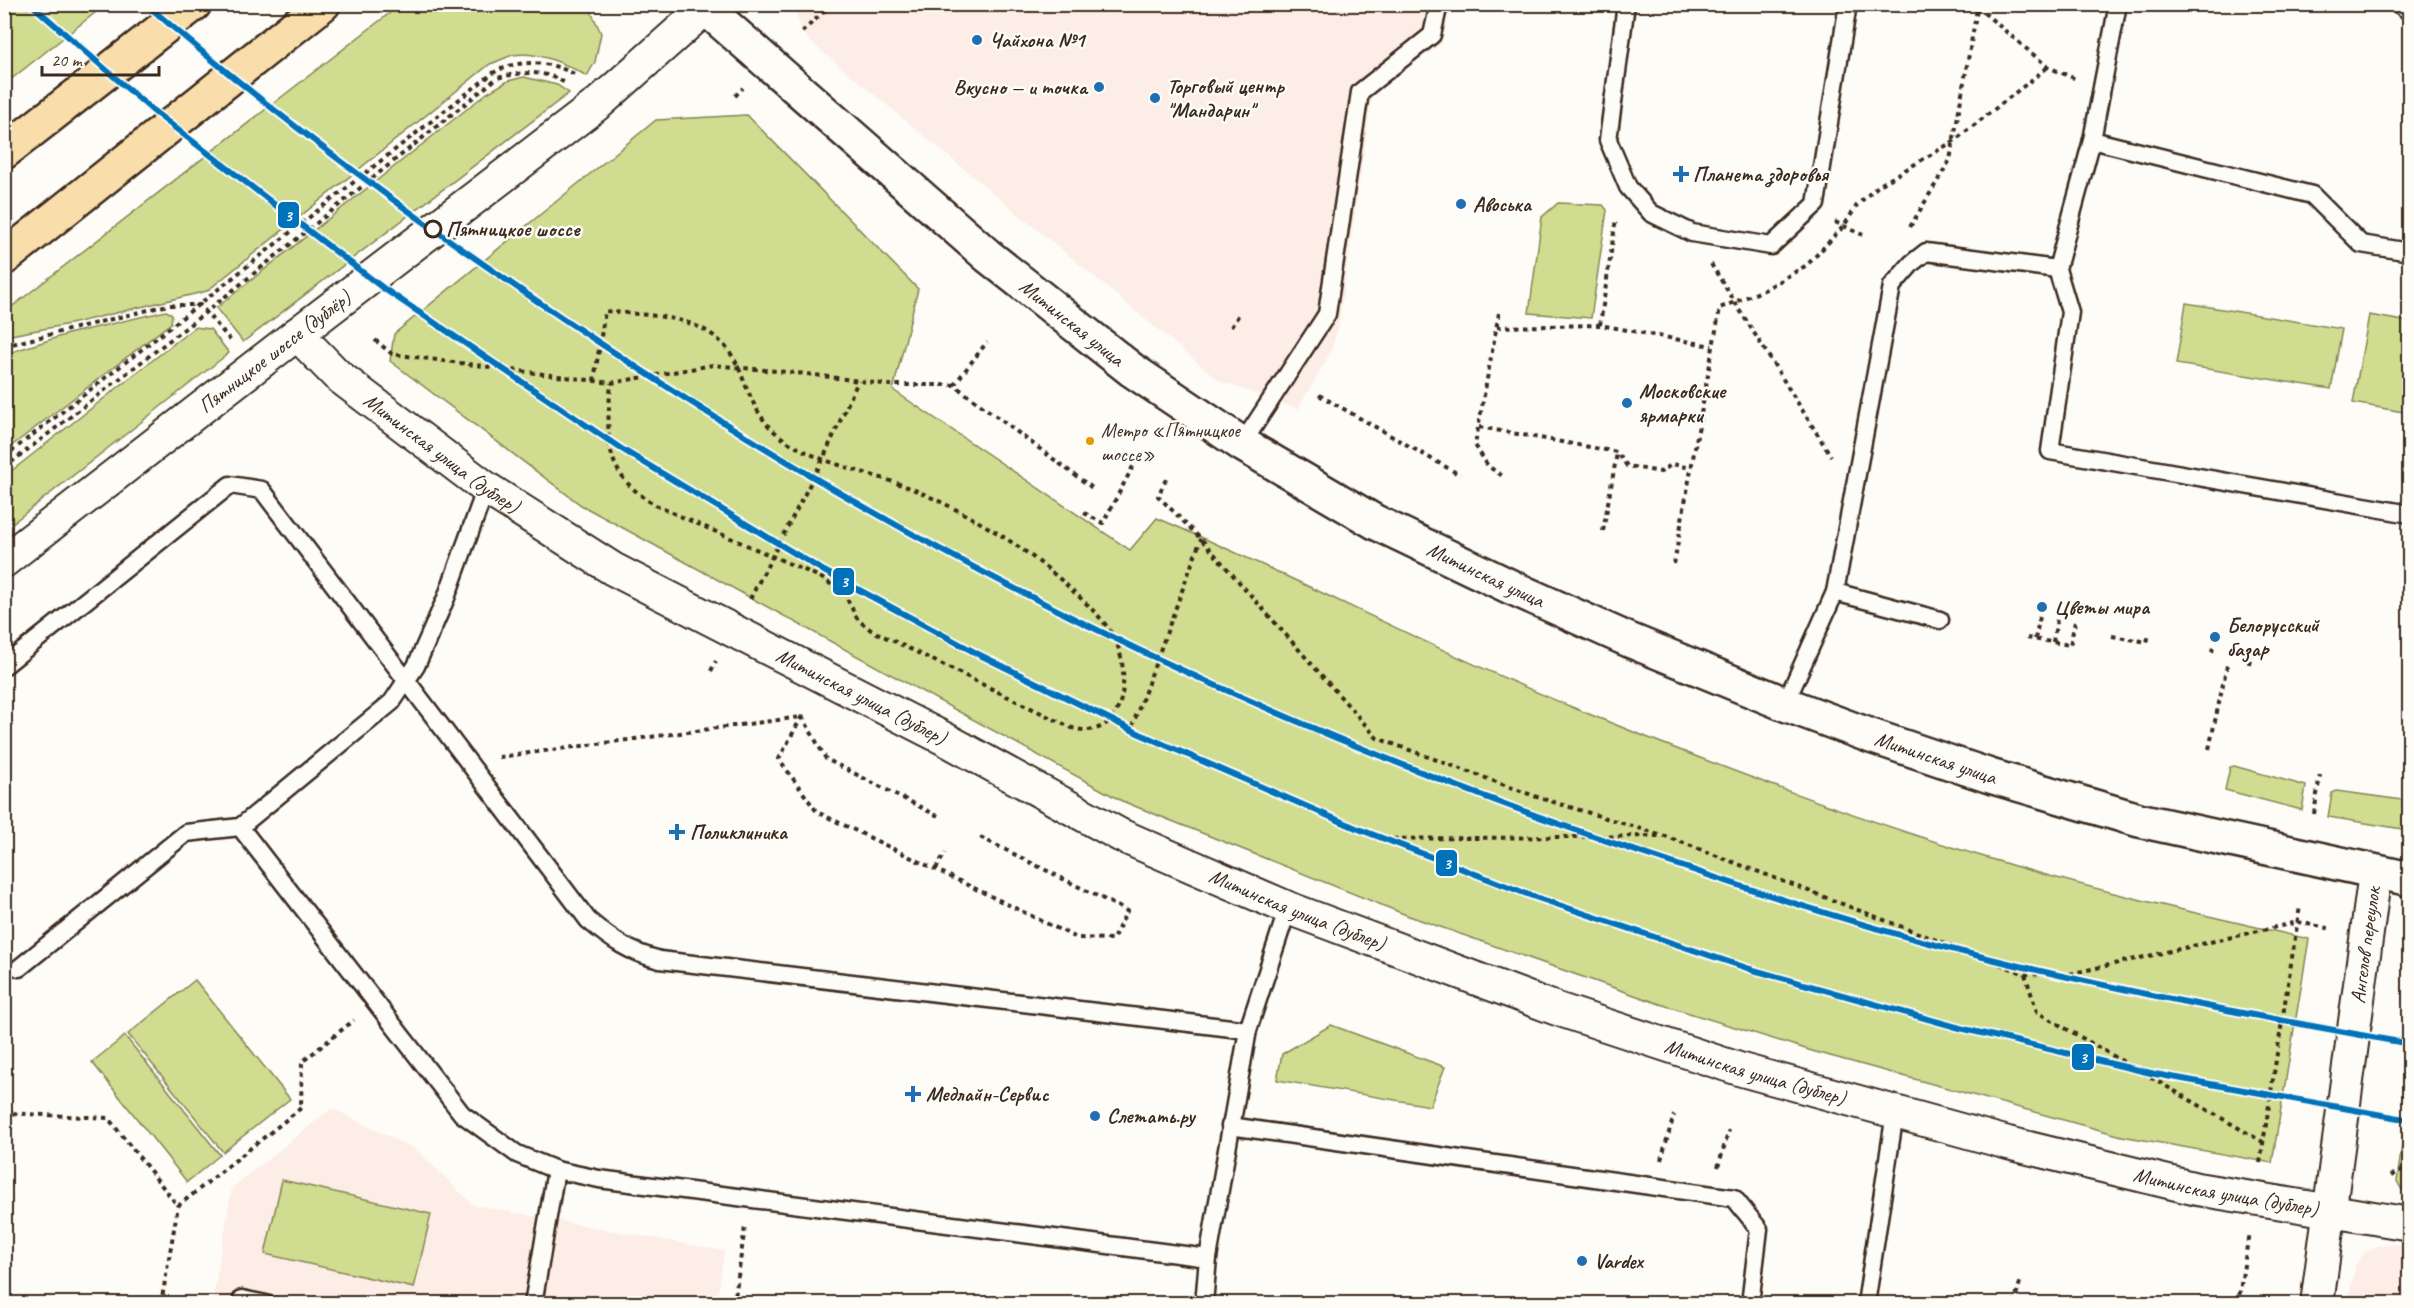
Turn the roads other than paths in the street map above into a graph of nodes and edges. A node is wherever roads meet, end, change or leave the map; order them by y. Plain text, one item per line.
1 (194, 4) edge
2 (323, 4) edge
3 (1439, 4) edge
4 (1626, 4) edge
5 (1848, 4) edge
6 (2118, 4) edge
7 (2399, 4) edge
8 (705, 6) edge
9 (2409, 12) edge
10 (2092, 140) junction
11 (4, 152) edge
12 (2409, 252) edge
13 (4, 258) edge
14 (2057, 269) junction
15 (297, 334) junction
16 (1242, 444) junction
17 (486, 488) junction
18 (2409, 514) edge
19 (4, 561) edge
20 (1835, 592) junction
21 (1940, 620) dead end
22 (4, 666) edge
23 (406, 680) junction
24 (1785, 704) junction
25 (240, 827) junction
26 (2375, 873) junction
27 (2409, 879) edge
28 (1288, 908) junction
29 (20, 968) dead end
30 (1248, 1030) junction
31 (1895, 1113) junction
32 (1230, 1126) junction
33 (556, 1170) junction
34 (2329, 1211) junction
35 (2409, 1224) edge
36 (1208, 1258) junction
37 (242, 1304) edge
38 (266, 1304) edge
39 (533, 1304) edge
40 (1204, 1304) edge
41 (1750, 1304) edge
42 (1866, 1304) edge
43 (2317, 1304) edge

1 - 11 main road
2 - 13 main road
3 - 16 lane
4 - 5 lane
6 - 10 lane
7 - 9 lane
8 - 15 street, Пятницкое шоссе (дублёр)
8 - 16 main road, Митинская улица
10 - 12 lane
10 - 14 lane
14 - 18 lane
14 - 20 lane
15 - 17 street, Митинская улица (дублер)
15 - 19 street, Пятницкое шоссе (дублёр)
16 - 24 main road, Митинская улица
17 - 23 lane
17 - 28 street, Митинская улица (дублер)
20 - 21 lane
20 - 24 lane
22 - 23 lane
23 - 25 lane
23 - 30 lane
24 - 26 main road, Митинская улица
25 - 29 lane
25 - 33 lane
26 - 27 main road, Митинская улица
26 - 34 street, Ангелов переулок
28 - 30 lane
28 - 31 street, Митинская улица (дублер)
30 - 32 lane
31 - 34 street, Митинская улица (дублер)
31 - 42 lane
32 - 36 lane
32 - 41 lane
33 - 36 lane
33 - 39 lane
34 - 35 street, Митинская улица (дублер)
34 - 43 street, Ангелов переулок
36 - 40 lane
37 - 38 lane

